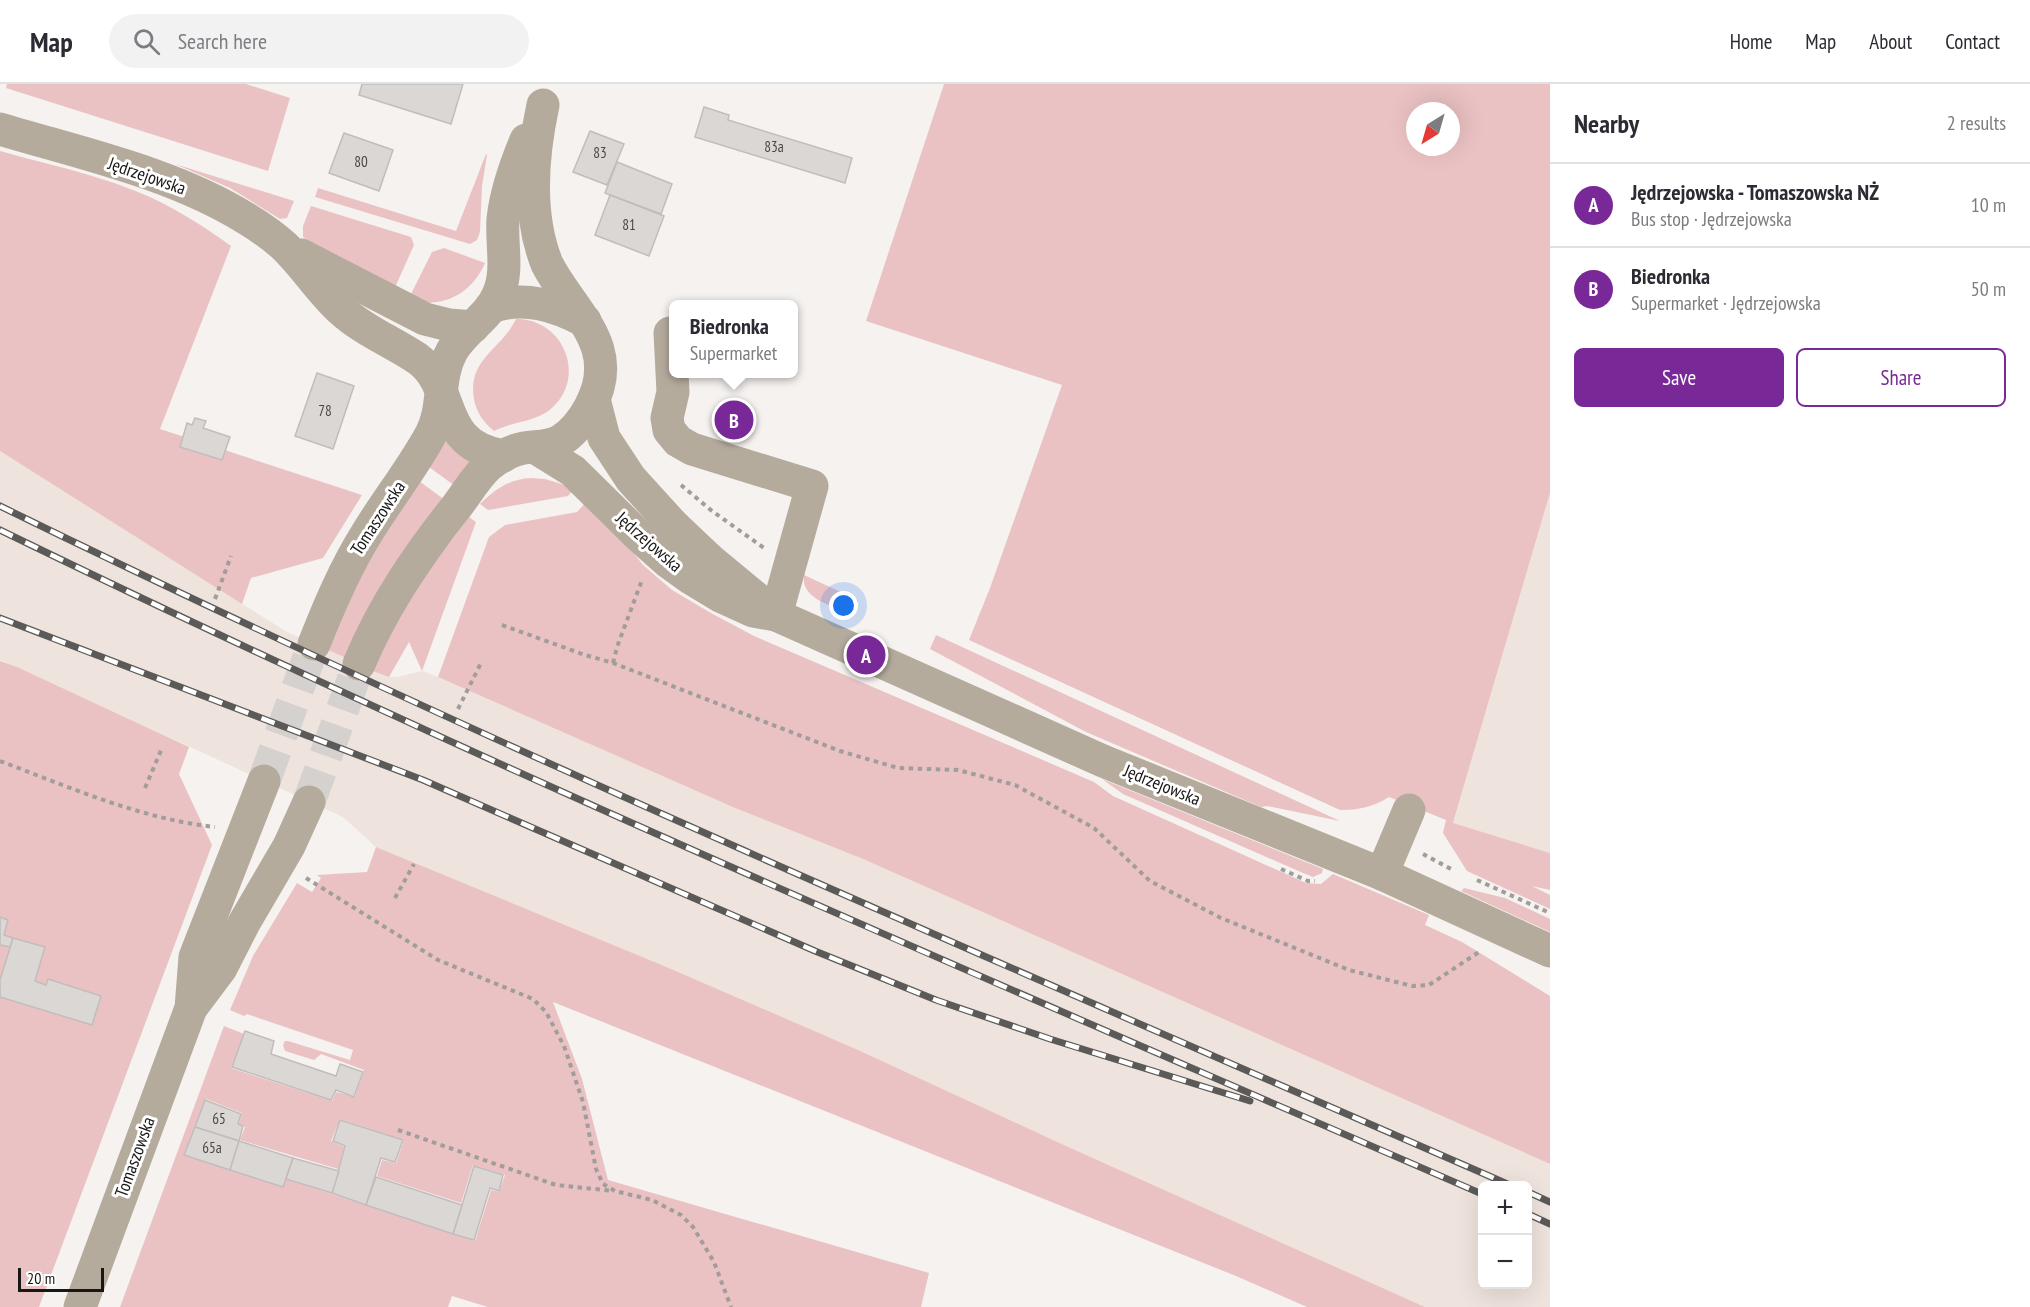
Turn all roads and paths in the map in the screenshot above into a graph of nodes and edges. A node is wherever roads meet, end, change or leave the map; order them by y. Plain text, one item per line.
1 (547, 94) edge
2 (0, 129) edge
3 (284, 246) junction
4 (482, 317) junction
5 (585, 321) junction
6 (672, 378) edge
7 (440, 394) junction
8 (594, 399) junction
9 (536, 448) junction
10 (503, 456) junction
11 (673, 478) dead end
12 (653, 548) junction
13 (231, 556) dead end
14 (790, 564) junction
15 (215, 599) dead end
16 (776, 615) junction
17 (502, 625) dead end
18 (314, 644) tunnel mouth
19 (481, 663) dead end
20 (613, 663) junction
21 (359, 664) tunnel mouth
22 (458, 709) dead end
23 (162, 748) dead end
24 (0, 762) edge
25 (264, 781) tunnel mouth
26 (145, 788) dead end
27 (309, 802) tunnel mouth
28 (1409, 810) dead end
29 (246, 829) junction
30 (280, 862) junction
31 (414, 864) dead end
32 (1382, 874) junction
33 (1467, 877) dead end
34 (395, 898) dead end
35 (1550, 913) edge
36 (1484, 949) dead end
37 (1550, 951) edge
38 (191, 1008) junction
39 (398, 1130) dead end
40 (615, 1191) junction
41 (80, 1307) edge
42 (731, 1307) edge

1 - 4 street
1 - 5 street
2 - 3 street, Jędrzejowska
3 - 4 street, Jędrzejowska
3 - 7 street, Jędrzejowska
4 - 5 street
4 - 7 street
5 - 8 street
6 - 14 street
7 - 10 street
7 - 18 street, Tomaszowska
8 - 9 street
8 - 16 street, Jędrzejowska
9 - 10 street
9 - 12 street, Jędrzejowska
10 - 21 street
11 - 14 path
12 - 16 street, Jędrzejowska
12 - 20 path
13 - 15 path
14 - 16 street
16 - 32 street, Jędrzejowska
17 - 20 path
19 - 22 path
20 - 36 path
23 - 26 path
24 - 29 path
25 - 29 street, Tomaszowska
27 - 30 street, Tomaszowska
28 - 32 street
29 - 38 street, Tomaszowska
30 - 38 street, Tomaszowska
30 - 40 path
31 - 34 path
32 - 37 street, Jędrzejowska
33 - 35 path
38 - 41 street, Tomaszowska
39 - 40 path
40 - 42 path

